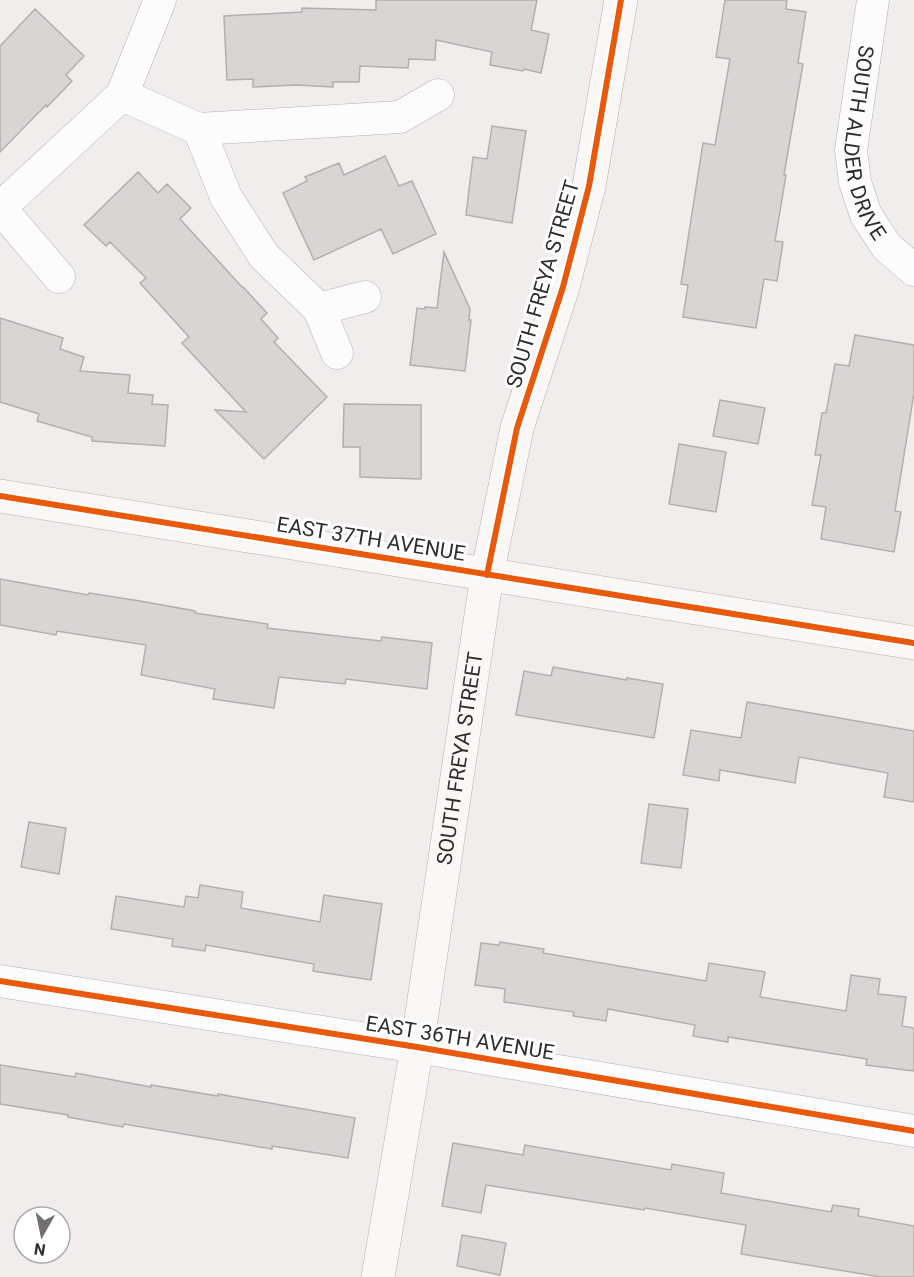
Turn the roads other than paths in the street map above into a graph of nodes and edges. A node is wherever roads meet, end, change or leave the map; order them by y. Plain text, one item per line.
1 (160, 0) edge
2 (621, 0) edge
3 (873, 0) edge
4 (122, 95) junction
5 (438, 95) dead end
6 (199, 129) junction
7 (0, 208) edge
8 (914, 270) edge
9 (58, 277) dead end
10 (365, 297) dead end
11 (319, 309) junction
12 (337, 353) dead end
13 (0, 496) edge
14 (488, 575) junction
15 (914, 643) edge
16 (0, 981) edge
17 (417, 1047) junction
18 (914, 1131) edge
19 (378, 1277) edge

1 - 4 street
2 - 14 main road, SOUTH FREYA STREET
3 - 8 street, SOUTH ALDER DRIVE
4 - 6 street
4 - 7 street
5 - 6 street
6 - 11 street
7 - 9 street
10 - 11 street
11 - 12 street
13 - 14 main road, EAST 37TH AVENUE
14 - 15 main road, EAST 37TH AVENUE
14 - 17 main road, SOUTH FREYA STREET
16 - 17 street, EAST 36TH AVENUE
17 - 18 street, EAST 36TH AVENUE
17 - 19 main road, SOUTH FREYA STREET

